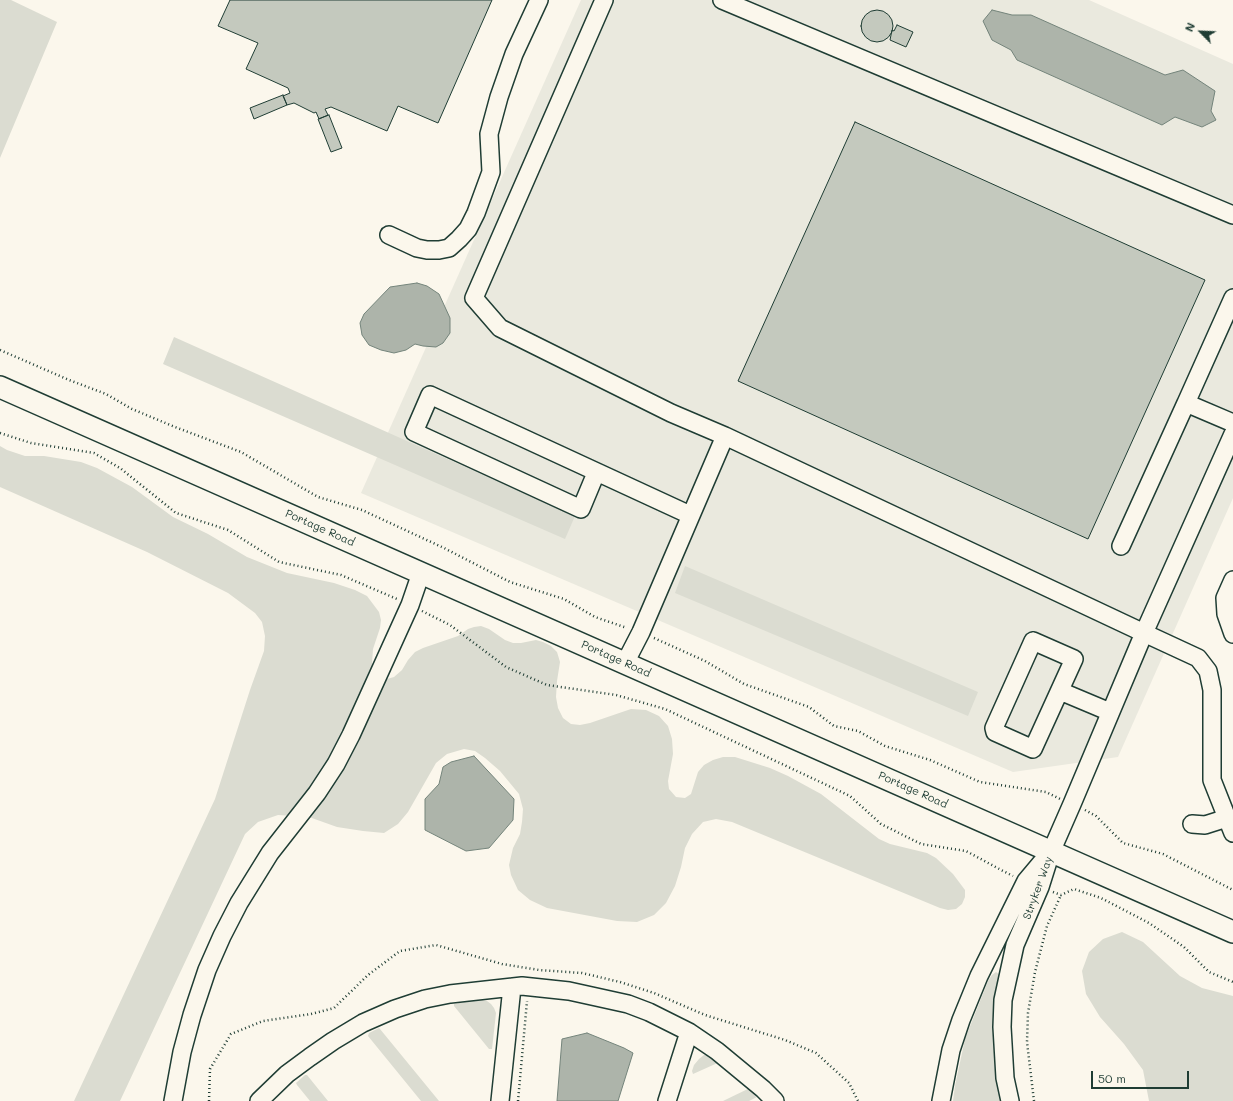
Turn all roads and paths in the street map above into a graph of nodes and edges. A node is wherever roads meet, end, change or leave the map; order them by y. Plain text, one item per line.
1 (539, 0) edge
2 (604, 0) edge
3 (722, 0) edge
4 (1233, 215) edge
5 (389, 235) dead end
6 (1233, 298) edge
7 (0, 350) edge
8 (0, 387) edge
9 (1186, 403) junction
10 (1233, 423) edge
11 (0, 433) edge
12 (1233, 434) edge
13 (725, 436) junction
14 (596, 473) junction
15 (690, 515) junction
16 (1120, 546) dead end
17 (421, 573) junction
18 (1233, 580) edge
19 (410, 605) junction
20 (641, 632) junction
21 (1144, 633) junction
22 (1233, 633) edge
23 (625, 663) junction
24 (1060, 691) junction
25 (1110, 712) junction
26 (1072, 804) junction
27 (1227, 818) junction
28 (1192, 824) dead end
29 (1233, 834) edge
30 (1051, 852) junction
31 (1033, 884) junction
32 (1233, 890) edge
33 (1061, 895) junction
34 (1233, 932) edge
35 (368, 975) dead end
36 (1233, 982) edge
37 (512, 987) junction
38 (528, 997) dead end
39 (696, 1011) dead end
40 (693, 1016) dead end
41 (689, 1032) junction
42 (173, 1101) edge
43 (210, 1101) edge
44 (259, 1101) edge
45 (500, 1101) edge
46 (518, 1101) edge
47 (667, 1101) edge
48 (775, 1101) edge
49 (941, 1101) edge
50 (1010, 1101) edge
51 (1034, 1101) edge

1 - 5 street
2 - 13 street
3 - 4 street
6 - 9 street
7 - 20 path
8 - 17 main road, Portage Road
9 - 10 street
9 - 16 street
11 - 19 path
12 - 21 street, Stryker Way
13 - 15 street
13 - 21 street
14 - 14 street
14 - 15 street
15 - 20 street
17 - 19 street
17 - 23 main road, Portage Road
18 - 22 street
19 - 31 path
19 - 42 street
20 - 23 street
20 - 26 path
21 - 25 street, Stryker Way
21 - 27 street
23 - 30 main road, Portage Road
24 - 24 street
24 - 25 street
25 - 26 street, Stryker Way
26 - 30 street, Stryker Way
26 - 32 path
27 - 28 street
27 - 29 street
30 - 31 street, Stryker Way
30 - 34 main road, Portage Road
31 - 33 path
31 - 49 street, Stryker Way
31 - 50 street, Stryker Way
33 - 36 path
33 - 51 path
35 - 43 path
37 - 41 street
37 - 44 street
37 - 45 street
38 - 46 path
39 - 40 path
41 - 47 street
41 - 48 street

